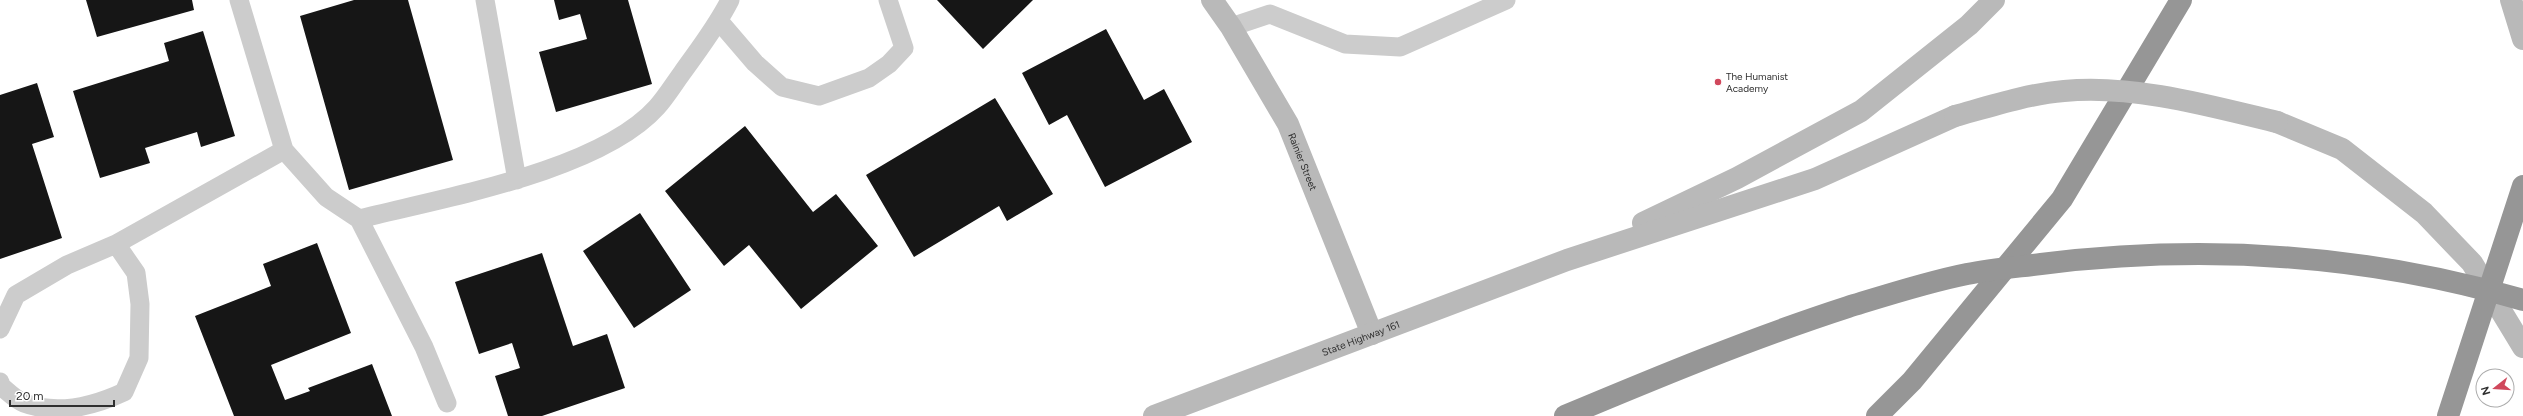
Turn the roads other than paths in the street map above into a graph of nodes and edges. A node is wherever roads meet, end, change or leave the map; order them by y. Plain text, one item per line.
1 (239, 0) edge
2 (485, 0) edge
3 (730, 0) edge
4 (888, 0) edge
5 (1212, 0) edge
6 (1506, 0) edge
7 (1994, 0) edge
8 (2181, 0) edge
9 (2511, 0) edge
10 (719, 21) junction
11 (1231, 27) junction
12 (2523, 39) edge
13 (284, 150) junction
14 (517, 180) junction
15 (2523, 186) edge
16 (359, 219) junction
17 (116, 244) junction
18 (1567, 260) junction
19 (2523, 300) edge
20 (0, 329) edge
21 (1372, 334) junction
22 (2523, 347) edge
23 (0, 382) edge
24 (447, 403) dead end
25 (1154, 416) edge
26 (1565, 416) edge
27 (1878, 416) edge
28 (2448, 416) edge

1 - 13 lane
2 - 14 lane
3 - 10 lane
4 - 10 lane
5 - 11 main road, Rainier Street
6 - 11 lane
7 - 18 main road
8 - 27 highway
9 - 12 main road
10 - 14 lane
11 - 21 main road, Rainier Street
13 - 16 lane
13 - 17 lane
14 - 16 lane
15 - 28 highway, bridge
16 - 24 lane
17 - 20 lane
17 - 23 lane
18 - 21 main road, State Highway 161
18 - 22 main road, bridge
19 - 26 highway, bridge
21 - 25 main road, State Highway 161

